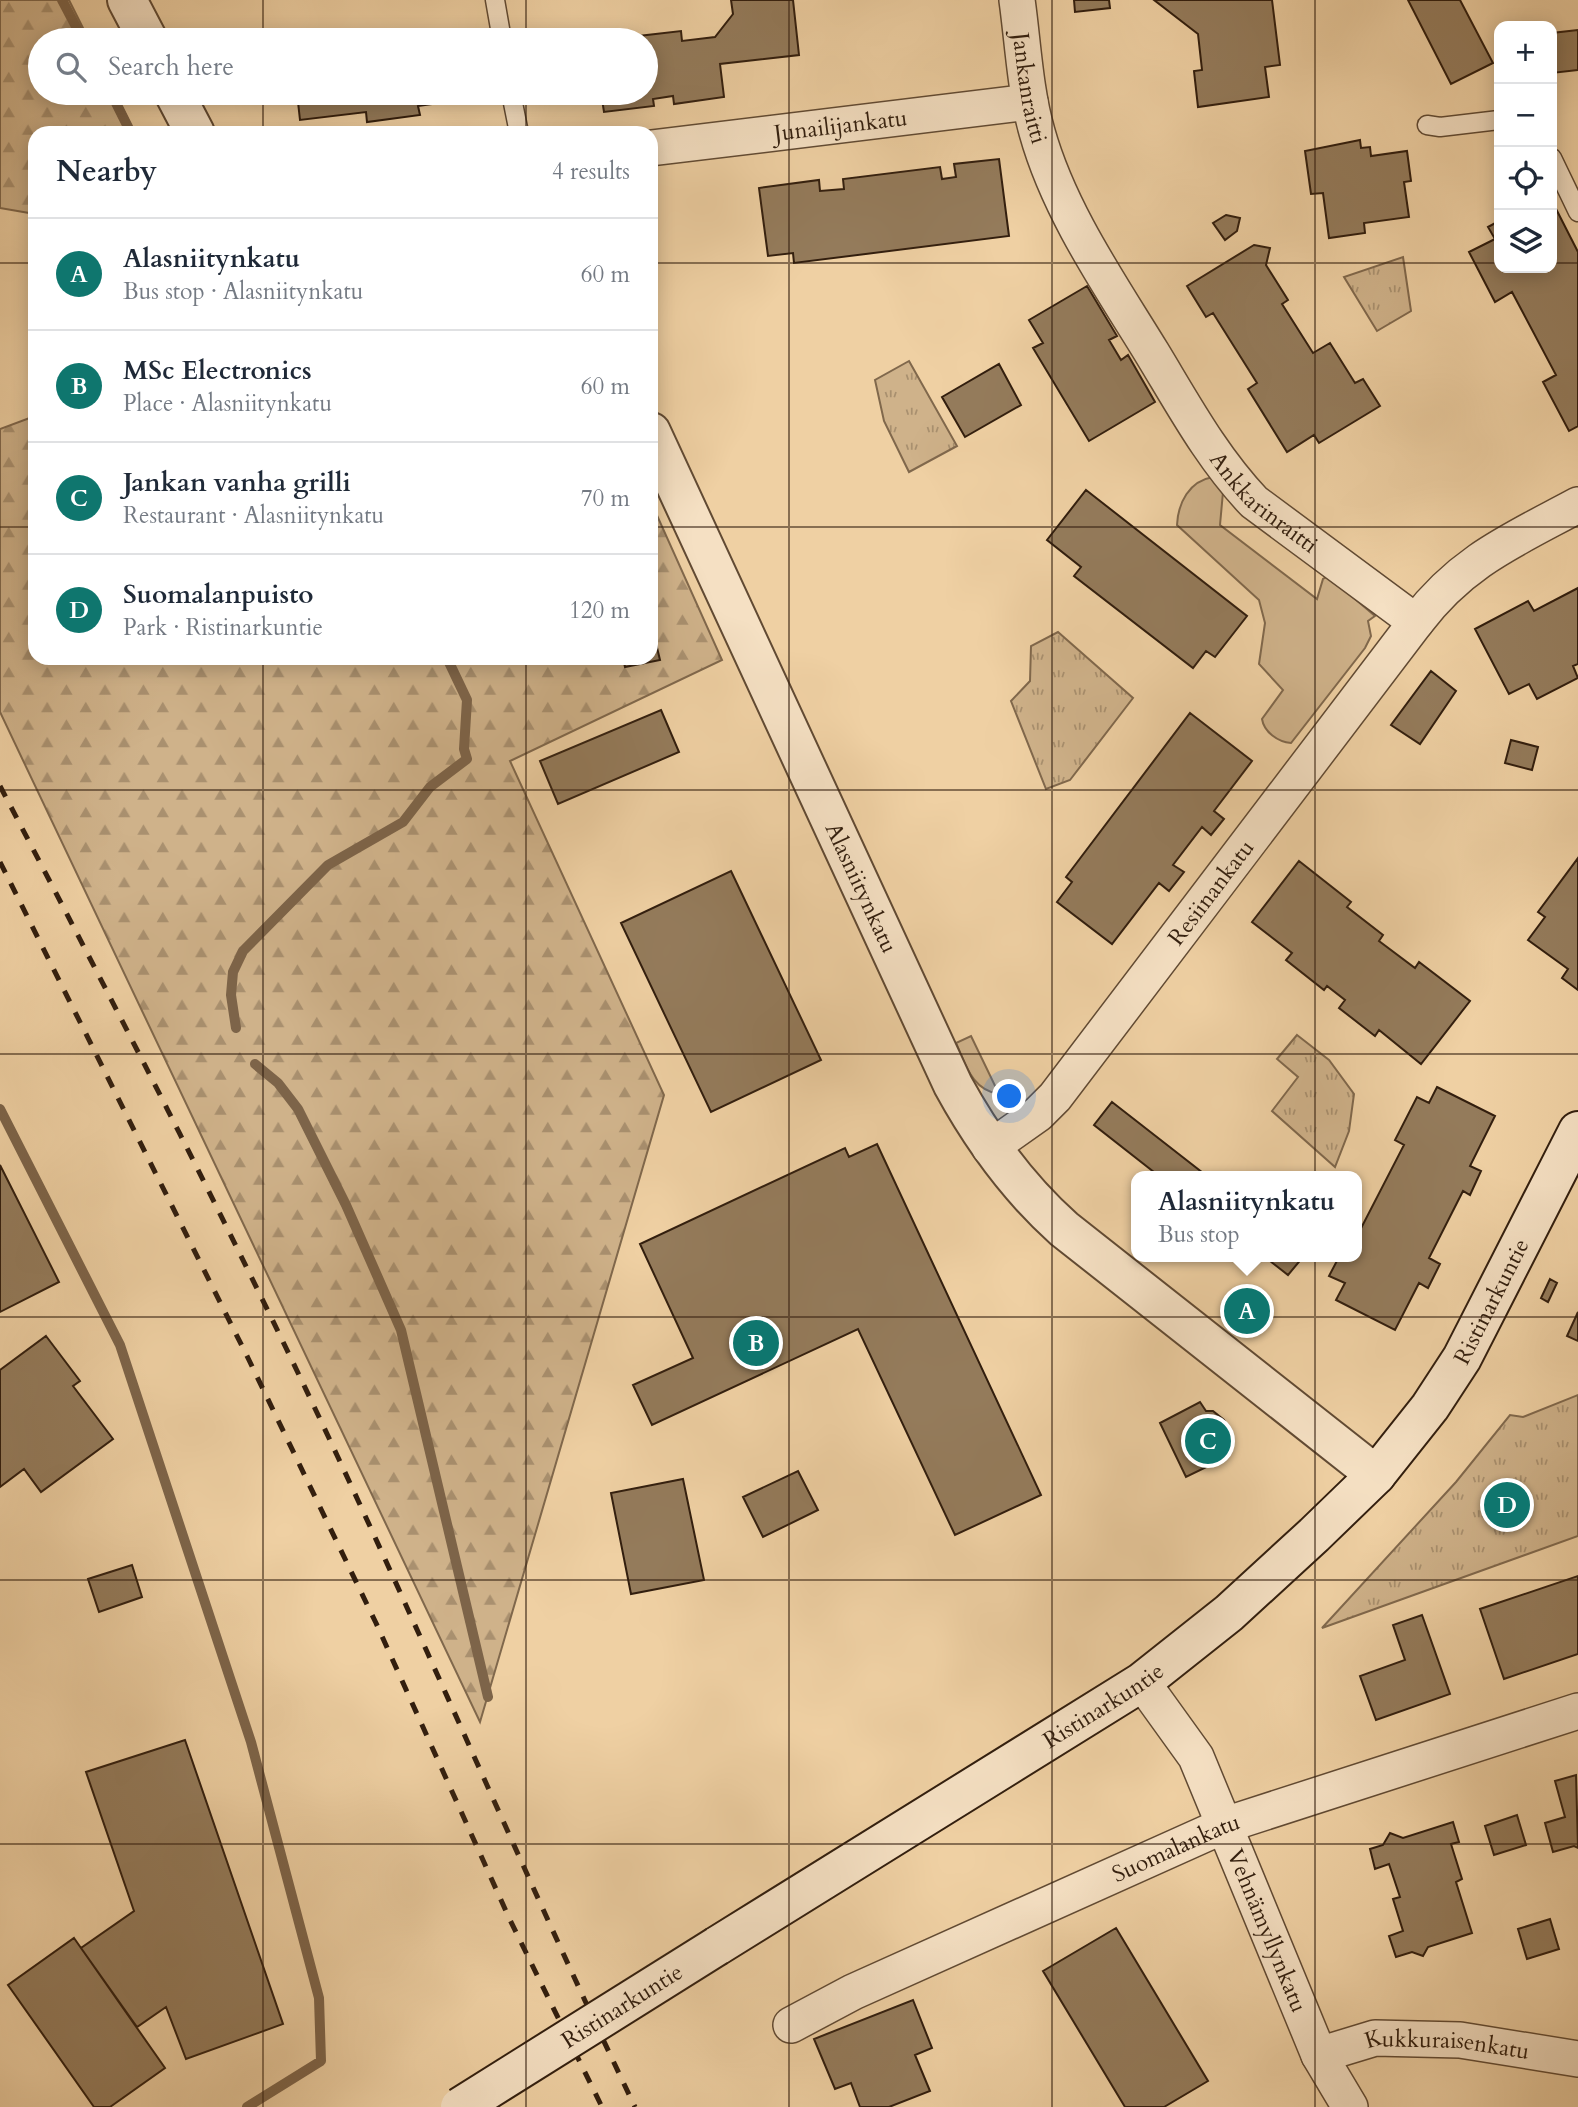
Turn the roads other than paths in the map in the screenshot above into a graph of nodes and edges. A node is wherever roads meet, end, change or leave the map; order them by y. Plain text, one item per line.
1 (127, 0) edge
2 (495, 0) edge
3 (1017, 0) edge
4 (142, 28) edge
5 (500, 28) edge
6 (1030, 102) junction
7 (180, 105) edge
8 (513, 105) edge
9 (1494, 121) edge
10 (1427, 125) dead end
11 (191, 126) edge
12 (518, 126) edge
13 (658, 147) edge
14 (1557, 168) edge
15 (1051, 173) joint
16 (1578, 212) edge
17 (658, 447) edge
18 (1578, 505) edge
19 (1416, 622) junction
20 (1578, 1131) edge
21 (990, 1148) junction
22 (1376, 1475) junction
23 (1142, 1682) junction
24 (1578, 1711) edge
25 (1225, 1825) junction
26 (791, 2025) dead end
27 (1320, 2055) junction
28 (1578, 2059) edge
29 (460, 2107) edge
30 (1350, 2107) edge

1 - 4 main road
2 - 5 lane
3 - 6 street, Jankanraitti
6 - 13 street, Junailijankatu
6 - 15 street, Jankanraitti
7 - 11 main road
8 - 12 lane
9 - 10 lane
14 - 16 lane
15 - 19 street, Ankkarinraitti
17 - 21 main road, Alasniitynkatu
18 - 19 street
19 - 21 street, Resiinankatu
20 - 22 main road, Ristinarkuntie
21 - 22 main road, Alasniitynkatu
22 - 23 main road, Ristinarkuntie
23 - 25 street, Vehnämyllynkatu
23 - 29 main road, Ristinarkuntie, bridge
24 - 25 street, Suomalankatu
25 - 26 street, Suomalankatu
25 - 27 street, Vehnämyllynkatu
27 - 28 street, Kukkuraisenkatu
27 - 30 street, Vehnämyllynkatu

